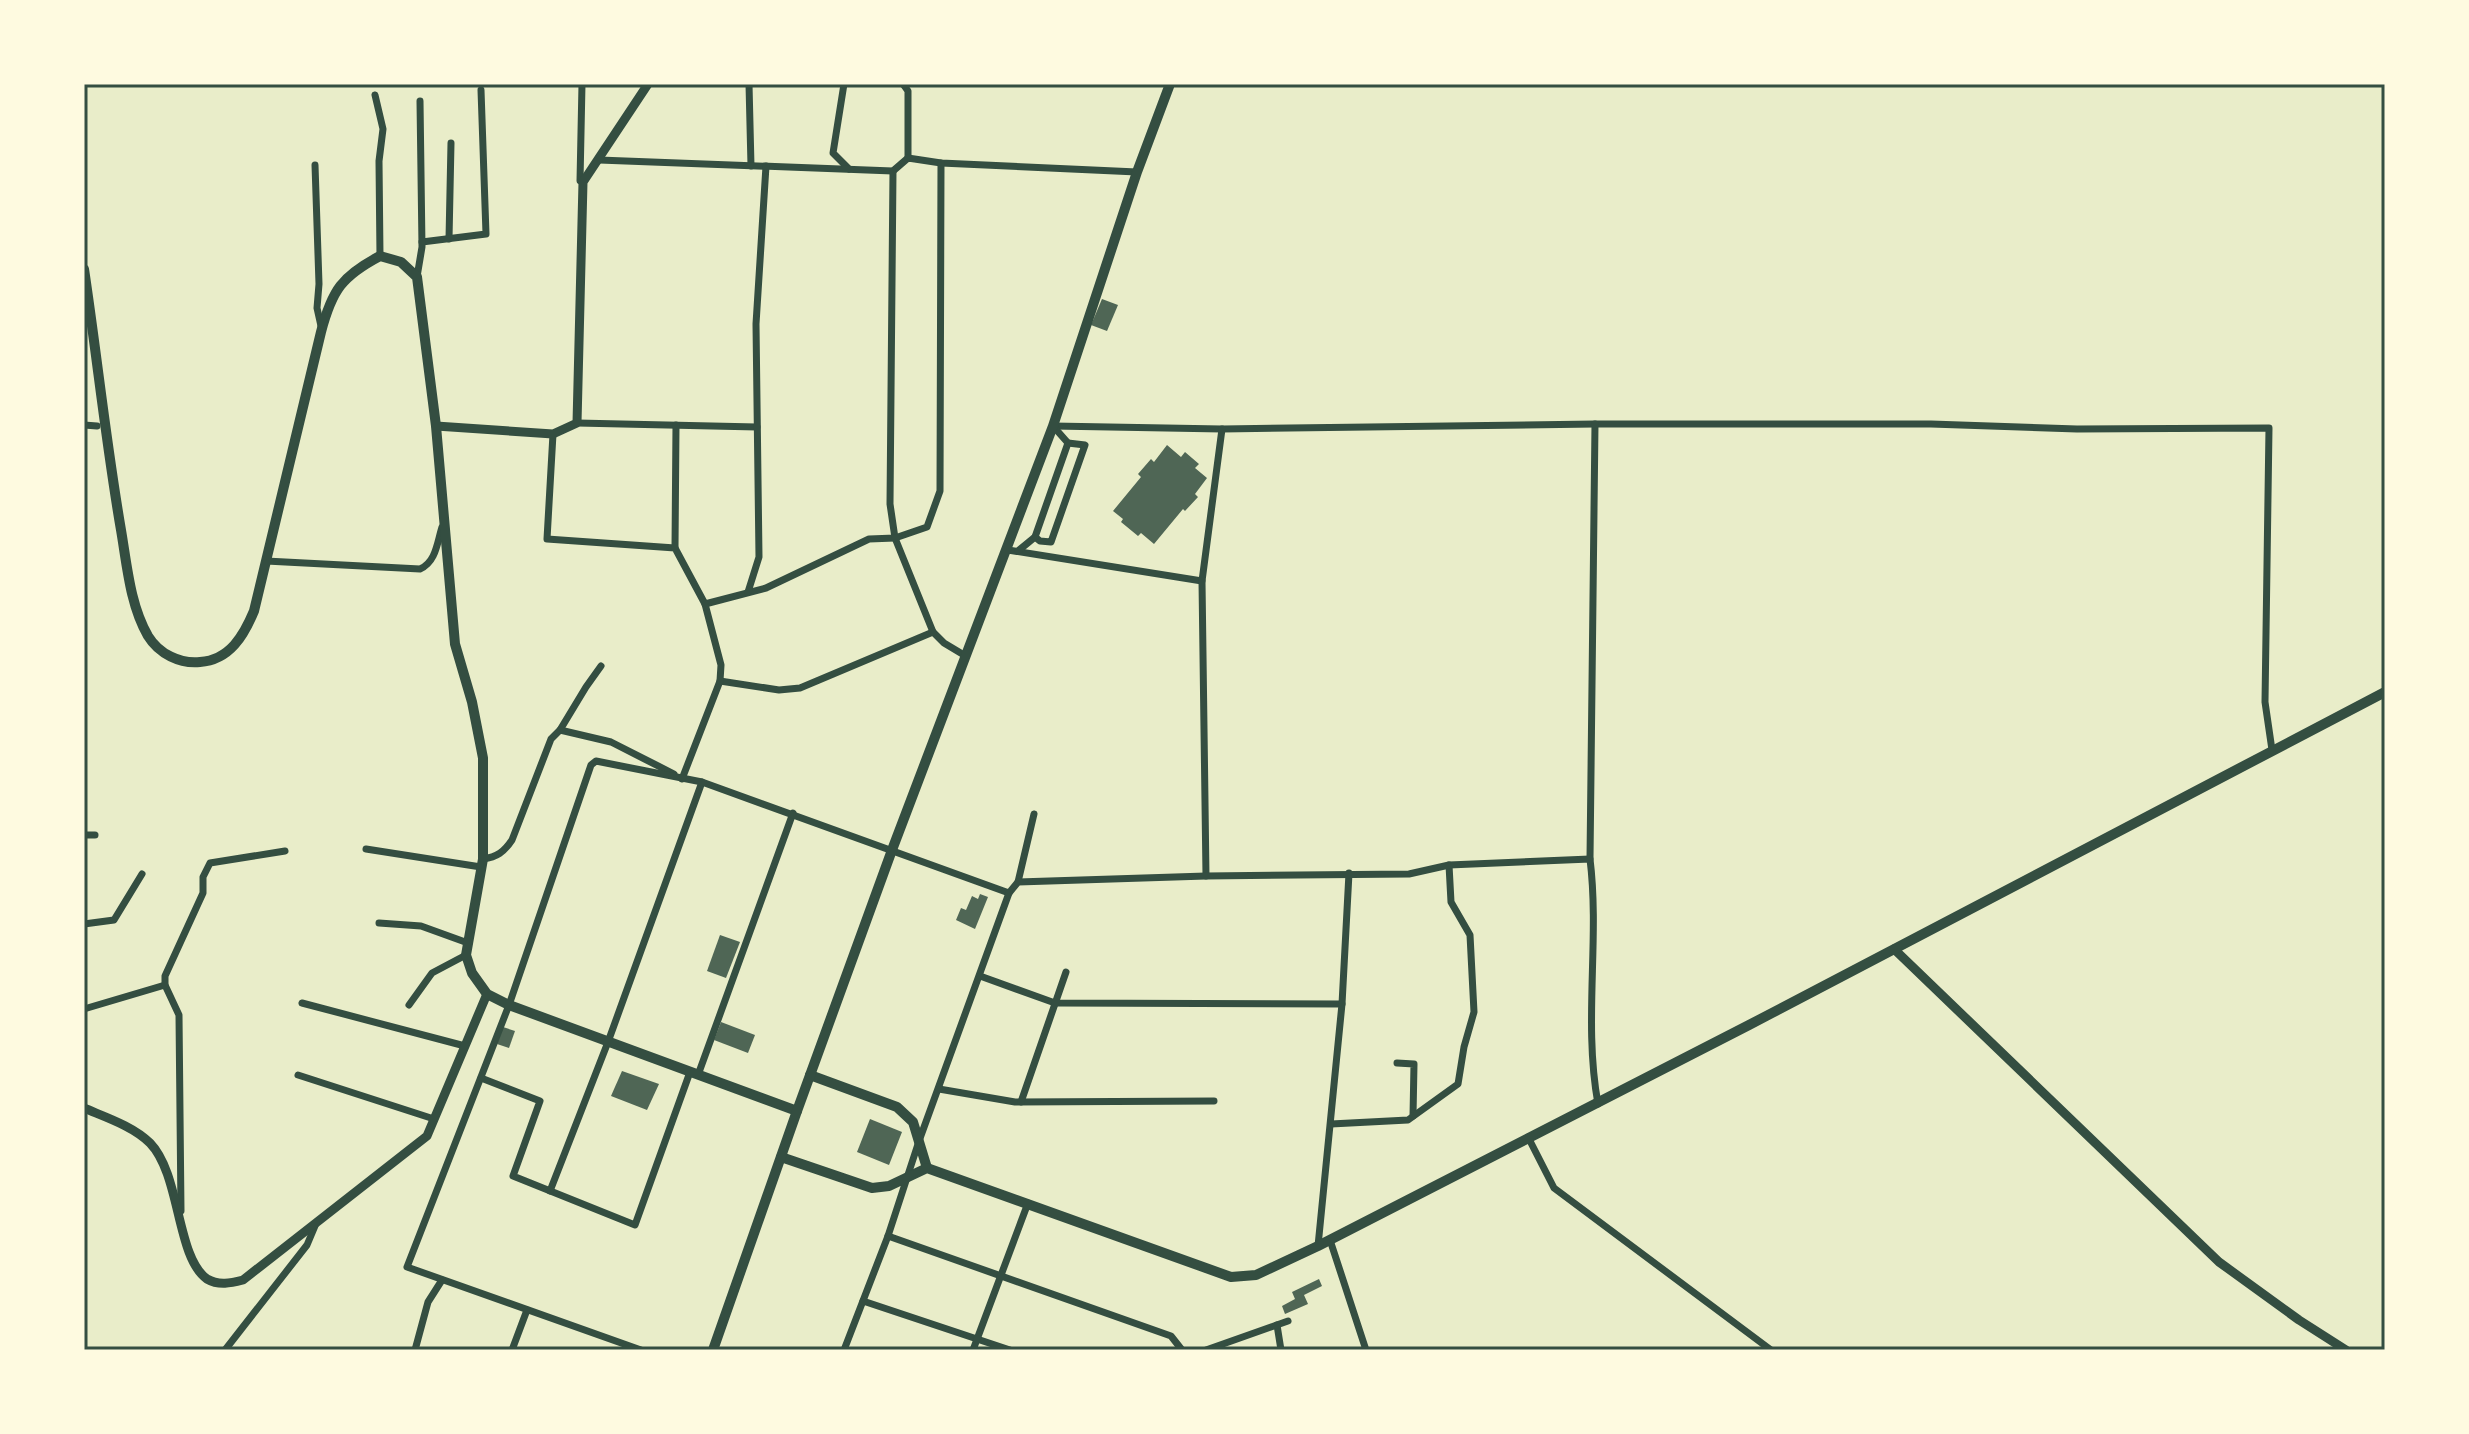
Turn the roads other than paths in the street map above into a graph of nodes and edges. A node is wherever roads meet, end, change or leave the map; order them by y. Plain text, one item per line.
1 (582, 84) edge
2 (648, 84) edge
3 (749, 84) edge
4 (844, 84) edge
5 (903, 84) edge
6 (1170, 84) edge
7 (481, 90) dead end
8 (375, 95) dead end
9 (420, 101) dead end
10 (451, 143) dead end
11 (908, 158) junction
12 (599, 160) junction
13 (941, 163) junction
14 (315, 165) dead end
15 (751, 166) junction
16 (766, 166) junction
17 (849, 169) junction
18 (893, 171) junction
19 (1137, 172) junction
20 (583, 182) junction
21 (449, 239) junction
22 (422, 242) junction
23 (380, 256) junction
24 (84, 269) edge
25 (417, 277) junction
26 (321, 329) junction
27 (577, 423) junction
28 (1595, 424) junction
29 (84, 425) edge
30 (676, 425) junction
31 (97, 426) dead end
32 (436, 426) junction
33 (1053, 426) junction
34 (757, 427) junction
35 (1222, 429) junction
36 (553, 434) junction
37 (1068, 443) junction
38 (444, 521) junction
39 (1035, 537) junction
40 (895, 538) junction
41 (675, 548) junction
42 (1013, 550) junction
43 (266, 561) junction
44 (1202, 581) junction
45 (748, 592) junction
46 (705, 604) junction
47 (933, 632) junction
48 (964, 655) junction
49 (601, 666) dead end
50 (720, 681) junction
51 (2385, 692) edge
52 (560, 730) junction
53 (2272, 750) junction
54 (682, 779) junction
55 (702, 782) junction
56 (793, 813) junction
57 (1034, 814) dead end
58 (84, 835) edge
59 (95, 835) dead end
60 (366, 849) dead end
61 (892, 850) junction
62 (285, 851) dead end
63 (1590, 859) junction
64 (482, 863) junction
65 (1449, 865) junction
66 (1349, 873) junction
67 (142, 874) dead end
68 (1206, 876) junction
69 (1018, 882) junction
70 (1009, 893) junction
71 (379, 923) dead end
72 (84, 924) edge
73 (468, 943) junction
74 (1894, 949) junction
75 (466, 955) junction
76 (1066, 972) dead end
77 (980, 976) junction
78 (165, 985) junction
79 (487, 994) junction
80 (302, 1003) dead end
81 (1055, 1003) junction
82 (1342, 1004) junction
83 (409, 1005) dead end
84 (509, 1005) junction
85 (84, 1009) edge
86 (608, 1042) junction
87 (465, 1046) junction
88 (1397, 1063) dead end
89 (694, 1074) junction
90 (298, 1075) dead end
91 (810, 1075) junction
92 (481, 1078) junction
93 (939, 1089) junction
94 (1214, 1101) dead end
95 (1021, 1102) junction
96 (1598, 1104) junction
97 (84, 1108) edge
98 (797, 1111) junction
99 (1413, 1116) junction
100 (434, 1119) junction
101 (1331, 1124) junction
102 (1528, 1137) junction
103 (919, 1141) junction
104 (781, 1157) junction
105 (927, 1168) junction
106 (906, 1179) junction
107 (550, 1191) junction
108 (1028, 1203) junction
109 (181, 1217) junction
110 (316, 1223) junction
111 (888, 1236) junction
112 (1330, 1240) junction
113 (1318, 1246) junction
114 (1001, 1276) junction
115 (442, 1280) junction
116 (863, 1301) junction
117 (527, 1310) junction
118 (1288, 1321) dead end
119 (1277, 1325) junction
120 (977, 1339) junction
121 (225, 1350) edge
122 (415, 1350) edge
123 (512, 1350) edge
124 (641, 1350) edge
125 (713, 1350) edge
126 (844, 1350) edge
127 (973, 1350) edge
128 (1010, 1350) edge
129 (1182, 1350) edge
130 (1206, 1350) edge
131 (1281, 1350) edge
132 (1366, 1350) edge
133 (1771, 1350) edge
134 (2346, 1350) edge

1 - 20 street
2 - 12 street
3 - 15 street
4 - 17 street
5 - 11 street
6 - 19 main road
7 - 21 street
8 - 23 street
9 - 22 street
10 - 21 street
11 - 13 street
11 - 18 street
12 - 15 street
12 - 20 street
13 - 19 street
13 - 40 street
14 - 26 street
15 - 16 street
16 - 17 street
16 - 34 street
17 - 18 street
18 - 40 street
19 - 33 main road
20 - 27 street
21 - 22 street
22 - 25 street
23 - 25 main road
23 - 26 main road
24 - 43 main road
25 - 32 main road
26 - 43 main road
27 - 30 street
27 - 36 street
28 - 35 street
28 - 53 street
28 - 63 street
29 - 31 street
30 - 34 street
30 - 41 street
32 - 36 street
32 - 38 main road
33 - 35 street
33 - 37 street
33 - 42 main road
34 - 45 street
35 - 44 street
36 - 41 street
37 - 39 street
37 - 39 street
38 - 43 street
38 - 64 main road
39 - 42 street
40 - 45 street
40 - 47 street
41 - 46 street
42 - 44 street
42 - 48 main road
44 - 68 street
45 - 46 street
46 - 50 street
47 - 48 street
47 - 50 street
48 - 61 main road
49 - 52 street
50 - 54 street
51 - 53 main road
52 - 54 street
52 - 64 street
53 - 74 main road
54 - 55 street
54 - 84 street
55 - 56 street
55 - 86 street
56 - 61 street
56 - 89 street
57 - 69 street
58 - 59 street
60 - 64 street
61 - 70 street
61 - 91 main road
62 - 78 street
63 - 65 street
63 - 96 street
64 - 73 main road
65 - 66 street
65 - 99 street
66 - 68 street
66 - 82 street
67 - 72 street
68 - 69 street
69 - 70 street
70 - 77 street
71 - 73 street
73 - 75 main road
74 - 96 main road
74 - 134 street
75 - 79 main road
75 - 83 street
76 - 81 street
77 - 81 street
77 - 93 street
78 - 85 street
78 - 109 street
79 - 84 main road
79 - 87 street
80 - 87 street
81 - 82 street
81 - 95 street
82 - 101 street
84 - 86 main road
84 - 92 street
86 - 89 main road
86 - 107 street
87 - 100 street
88 - 99 street
89 - 98 main road
89 - 107 street
90 - 100 street
91 - 98 main road
91 - 103 main road
92 - 107 street
92 - 115 street
93 - 95 street
93 - 103 street
94 - 95 street
96 - 102 main road
97 - 109 street
98 - 104 main road
99 - 101 street
100 - 110 street
101 - 113 street
102 - 112 main road
102 - 133 street
103 - 105 main road
103 - 106 street
104 - 106 main road
104 - 125 main road
105 - 106 main road
105 - 108 main road
106 - 111 street
108 - 113 main road
108 - 114 street
109 - 110 street
110 - 121 street
111 - 114 street
111 - 116 street
112 - 113 main road
112 - 132 street
114 - 120 street
114 - 129 street
115 - 117 street
115 - 122 street
116 - 120 street
116 - 126 street
117 - 123 street
117 - 124 street
118 - 119 street
119 - 130 street
119 - 131 street
120 - 127 street
120 - 128 street

